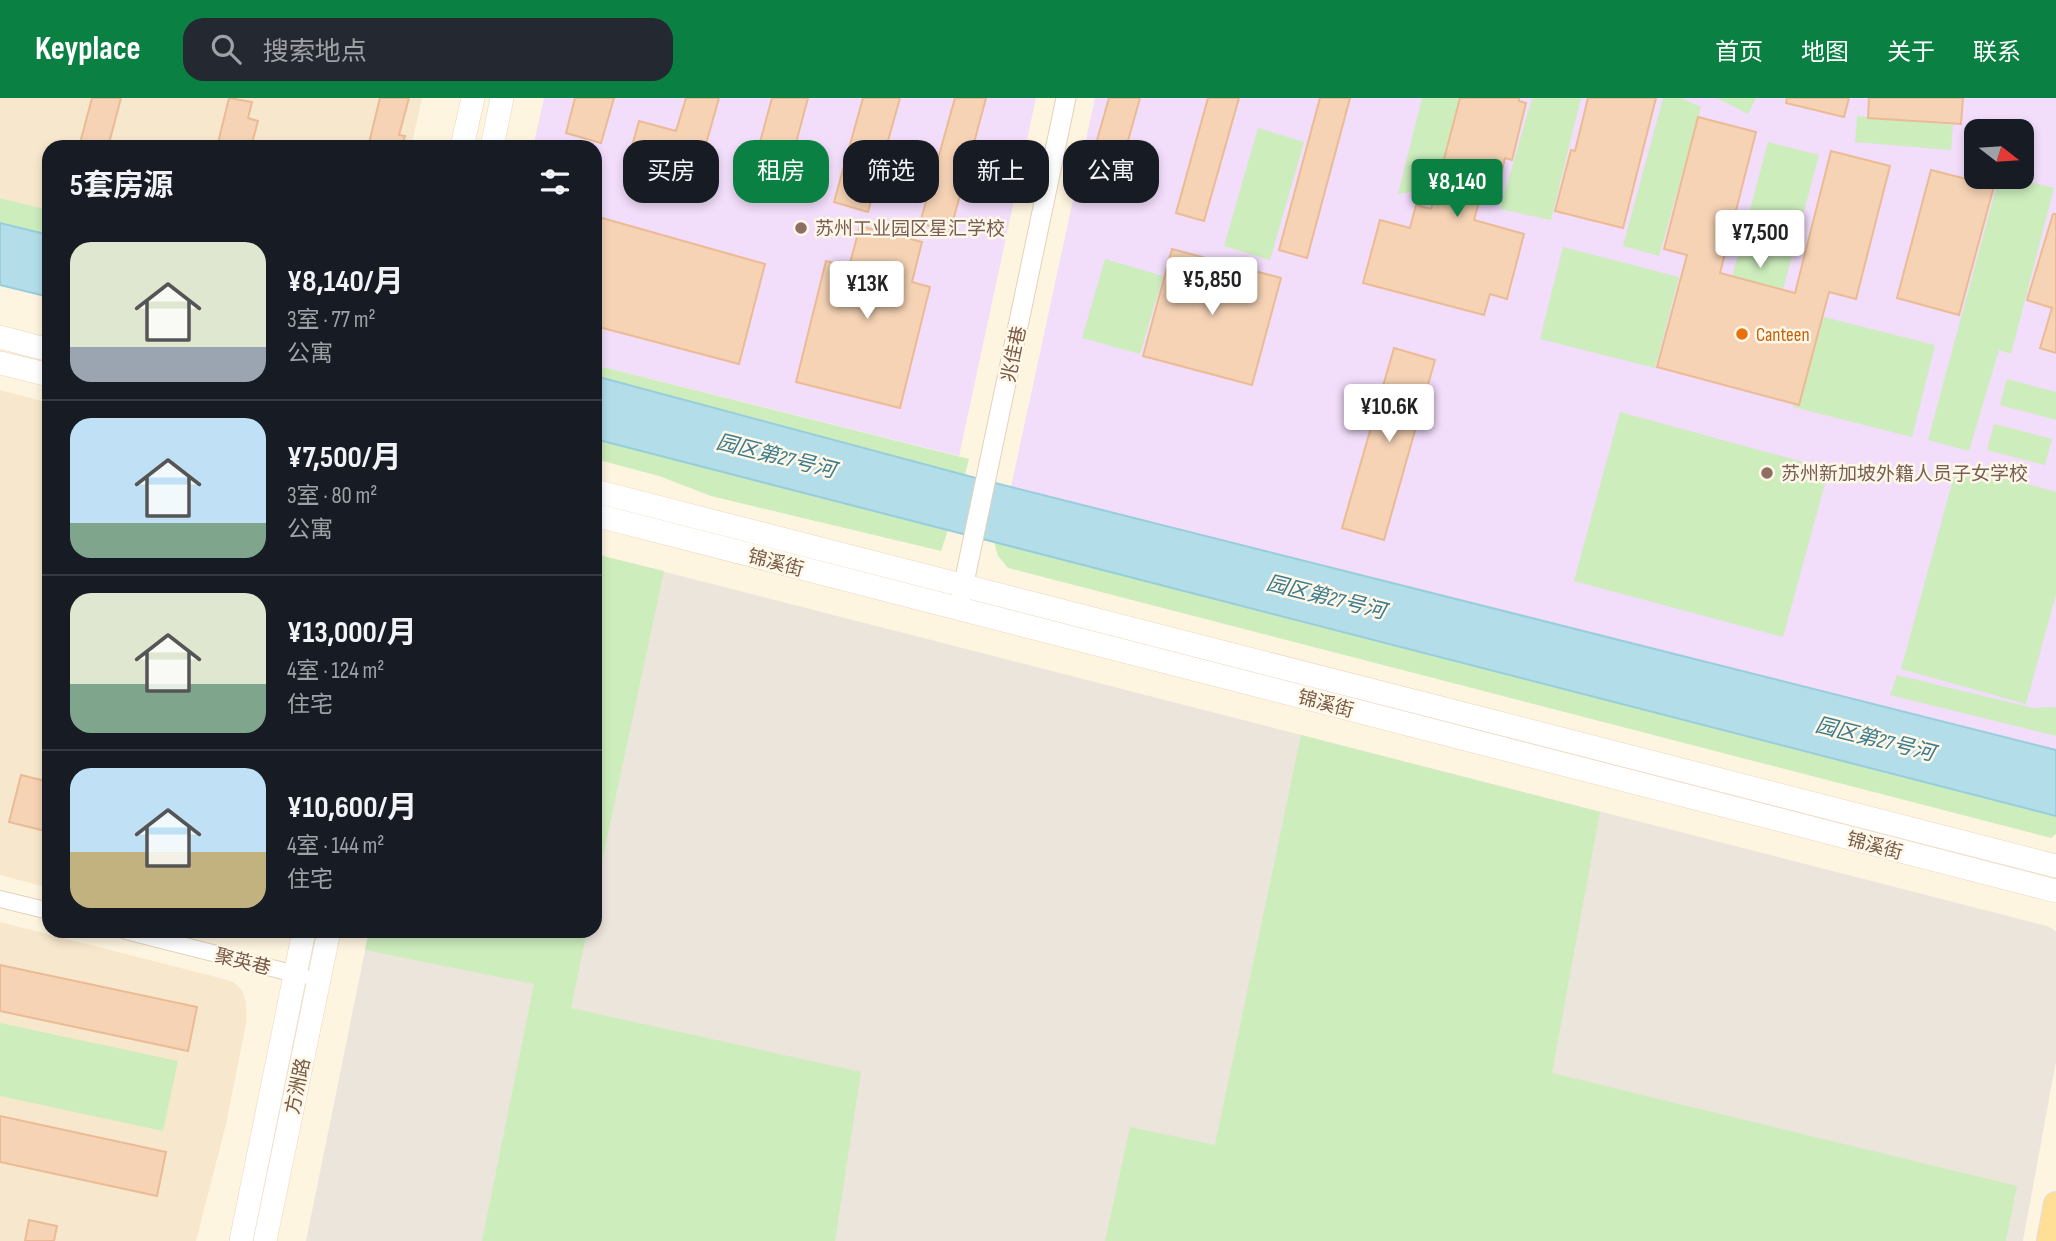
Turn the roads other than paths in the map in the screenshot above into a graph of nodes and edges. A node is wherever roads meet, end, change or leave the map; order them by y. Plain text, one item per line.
1 (473, 98) edge
2 (502, 98) edge
3 (1066, 98) edge
4 (464, 140) edge
5 (493, 140) edge
6 (0, 337) edge
7 (42, 348) edge
8 (0, 363) edge
9 (42, 373) edge
10 (602, 493) edge
11 (602, 517) edge
12 (963, 586) junction
13 (959, 609) junction
14 (2056, 866) edge
15 (2056, 891) edge
16 (0, 899) edge
17 (42, 909) edge
18 (154, 938) edge
19 (303, 938) edge
20 (327, 938) edge
21 (296, 974) junction
22 (319, 979) junction
23 (2056, 1204) edge
24 (242, 1241) edge
25 (265, 1241) edge
26 (2049, 1241) edge

1 - 4 main road
2 - 5 main road
3 - 12 street, 兆佳巷
6 - 7 main road
8 - 9 main road
10 - 12 main road, 锦溪街
11 - 13 main road, 锦溪街
12 - 13 street, 兆佳巷
12 - 14 main road, 锦溪街
13 - 15 main road, 锦溪街
16 - 17 street
18 - 21 street, 聚英巷
19 - 21 main road, 方洲路
20 - 22 main road, 方洲路
21 - 22 street, 聚英巷
21 - 24 main road, 方洲路
22 - 25 main road, 方洲路
23 - 26 main road

